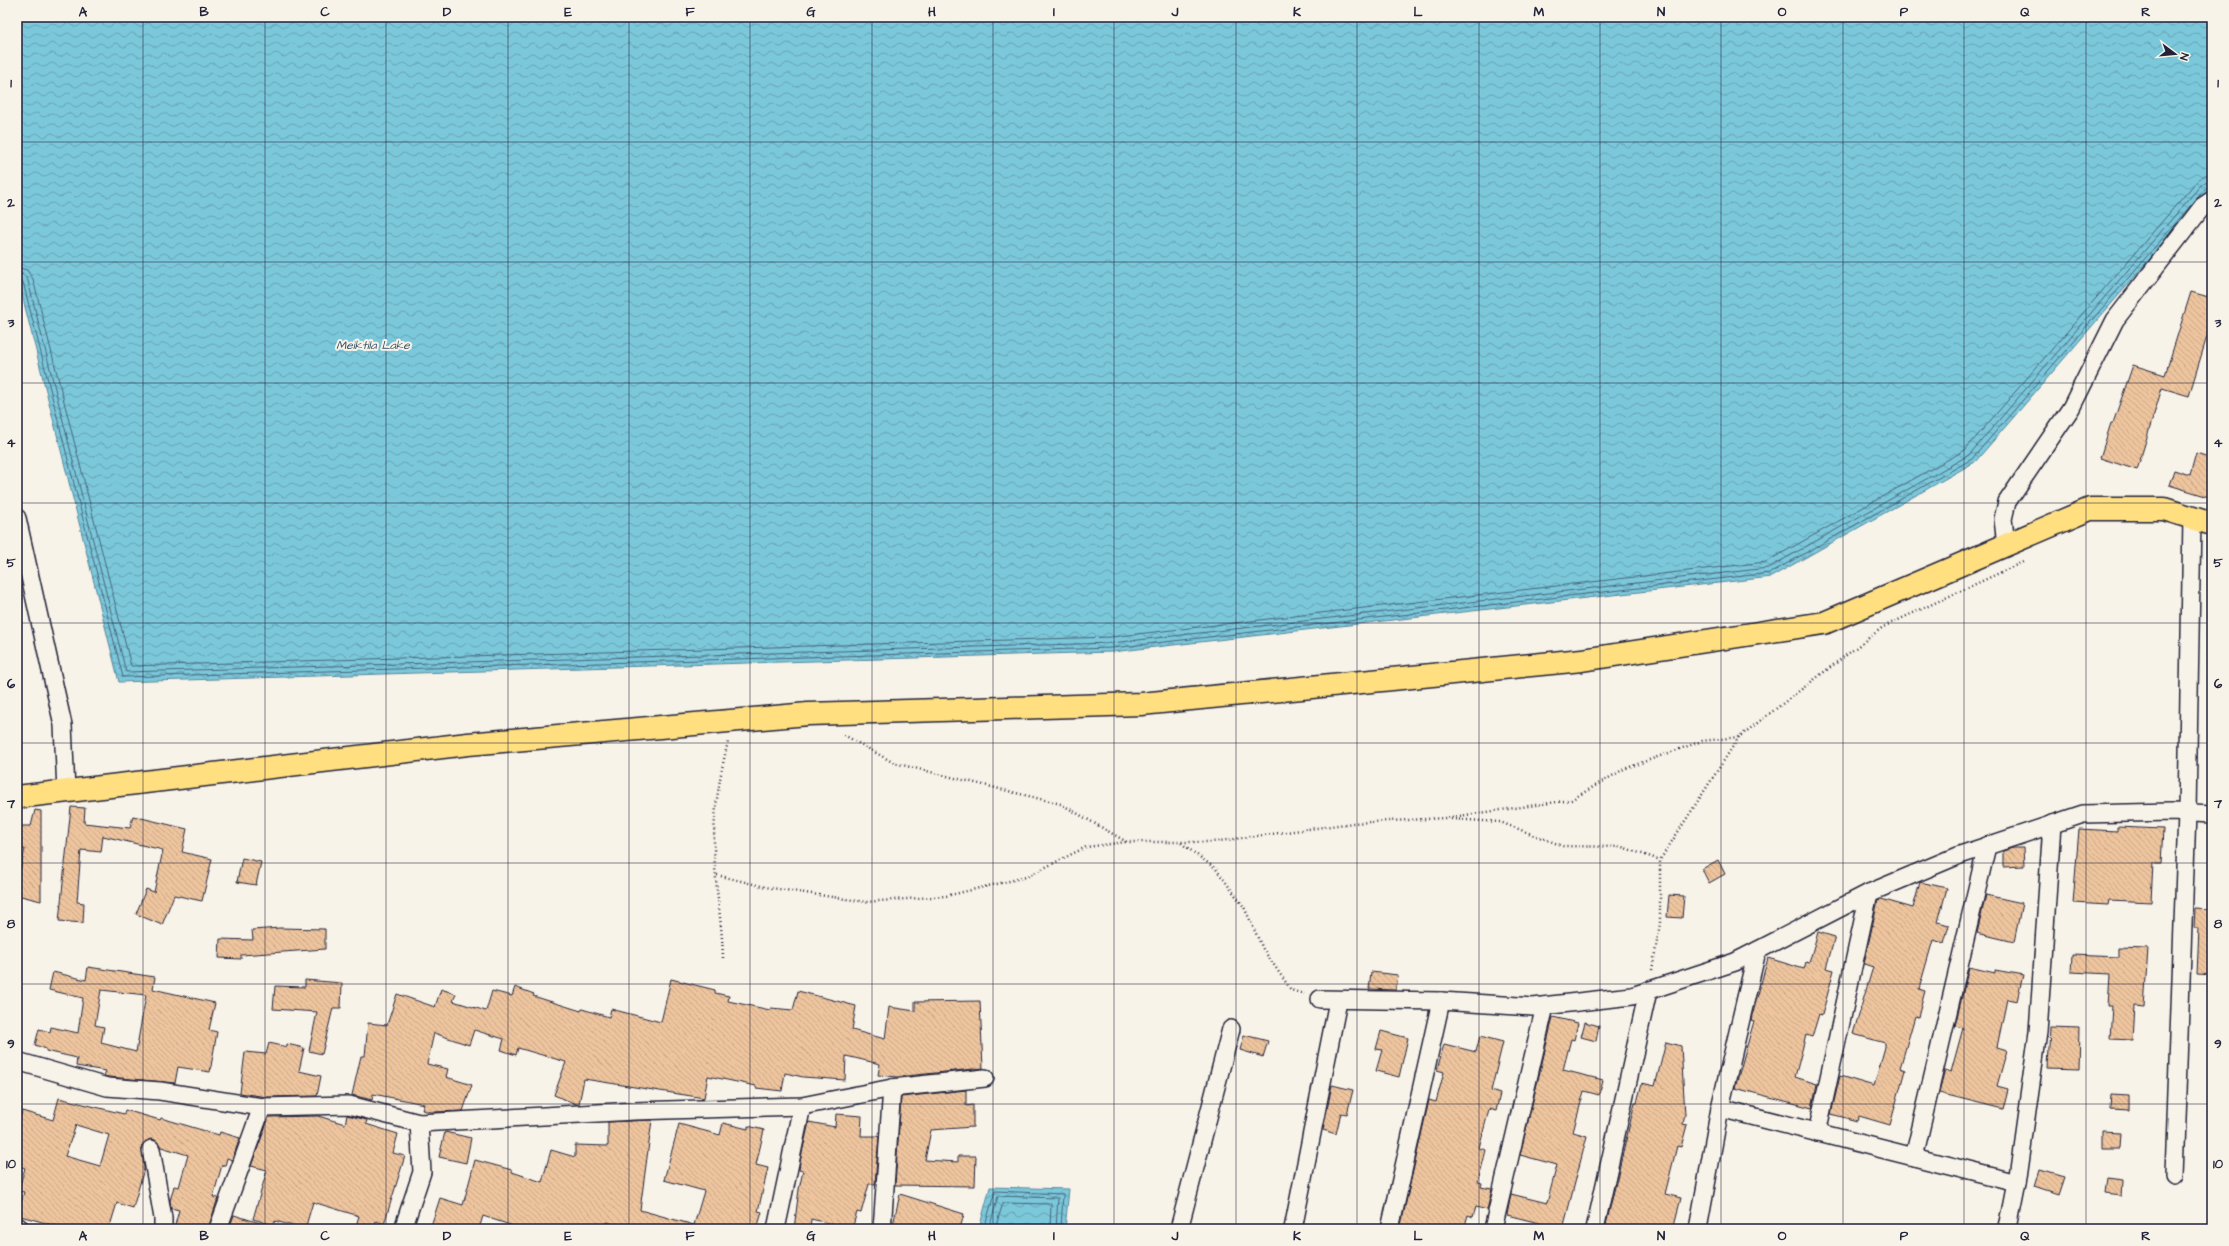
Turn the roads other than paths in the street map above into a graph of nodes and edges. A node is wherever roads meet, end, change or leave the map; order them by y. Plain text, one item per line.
1 (2212, 200) edge
2 (17, 518) edge
3 (2202, 521) edge
4 (2006, 545) junction
5 (66, 791) junction
6 (17, 797) edge
7 (2187, 813) junction
8 (2212, 814) edge
9 (2052, 824) junction
10 (1987, 846) junction
11 (1870, 893) junction
12 (1757, 951) junction
13 (1648, 991) junction
14 (1320, 999) road end
15 (1338, 1001) junction
16 (1441, 1001) junction
17 (1545, 1006) junction
18 (1231, 1029) dead end
19 (17, 1061) edge
20 (985, 1078) dead end
21 (892, 1088) junction
22 (802, 1106) junction
23 (262, 1107) junction
24 (1720, 1108) junction
25 (419, 1123) junction
26 (1817, 1133) junction
27 (151, 1149) dead end
28 (1914, 1157) junction
29 (2174, 1175) dead end
30 (2017, 1183) junction
31 (17, 1226) edge
32 (21, 1229) edge
33 (163, 1229) edge
34 (218, 1229) edge
35 (403, 1229) edge
36 (776, 1229) edge
37 (882, 1229) edge
38 (1179, 1229) edge
39 (1293, 1229) edge
40 (1390, 1229) edge
41 (1493, 1229) edge
42 (1595, 1229) edge
43 (1698, 1229) edge
44 (2008, 1229) edge

1 - 4 street
2 - 5 street
3 - 4 main road
3 - 7 street
4 - 5 main road
5 - 6 main road
7 - 8 street
7 - 9 street
7 - 29 street
9 - 10 street
9 - 30 street
10 - 11 street
10 - 28 street
11 - 12 street
11 - 26 street
12 - 13 street
12 - 24 street
13 - 17 street
13 - 42 street
14 - 15 street
15 - 16 street
15 - 39 street
16 - 17 street
16 - 40 street
17 - 41 street
18 - 38 street
19 - 23 street
20 - 21 street
21 - 22 street
21 - 37 street
22 - 25 street
22 - 36 street
23 - 25 street
23 - 34 street
24 - 26 street
24 - 43 street
25 - 35 street
26 - 28 street
27 - 33 street
28 - 30 street
30 - 44 street
31 - 32 street

